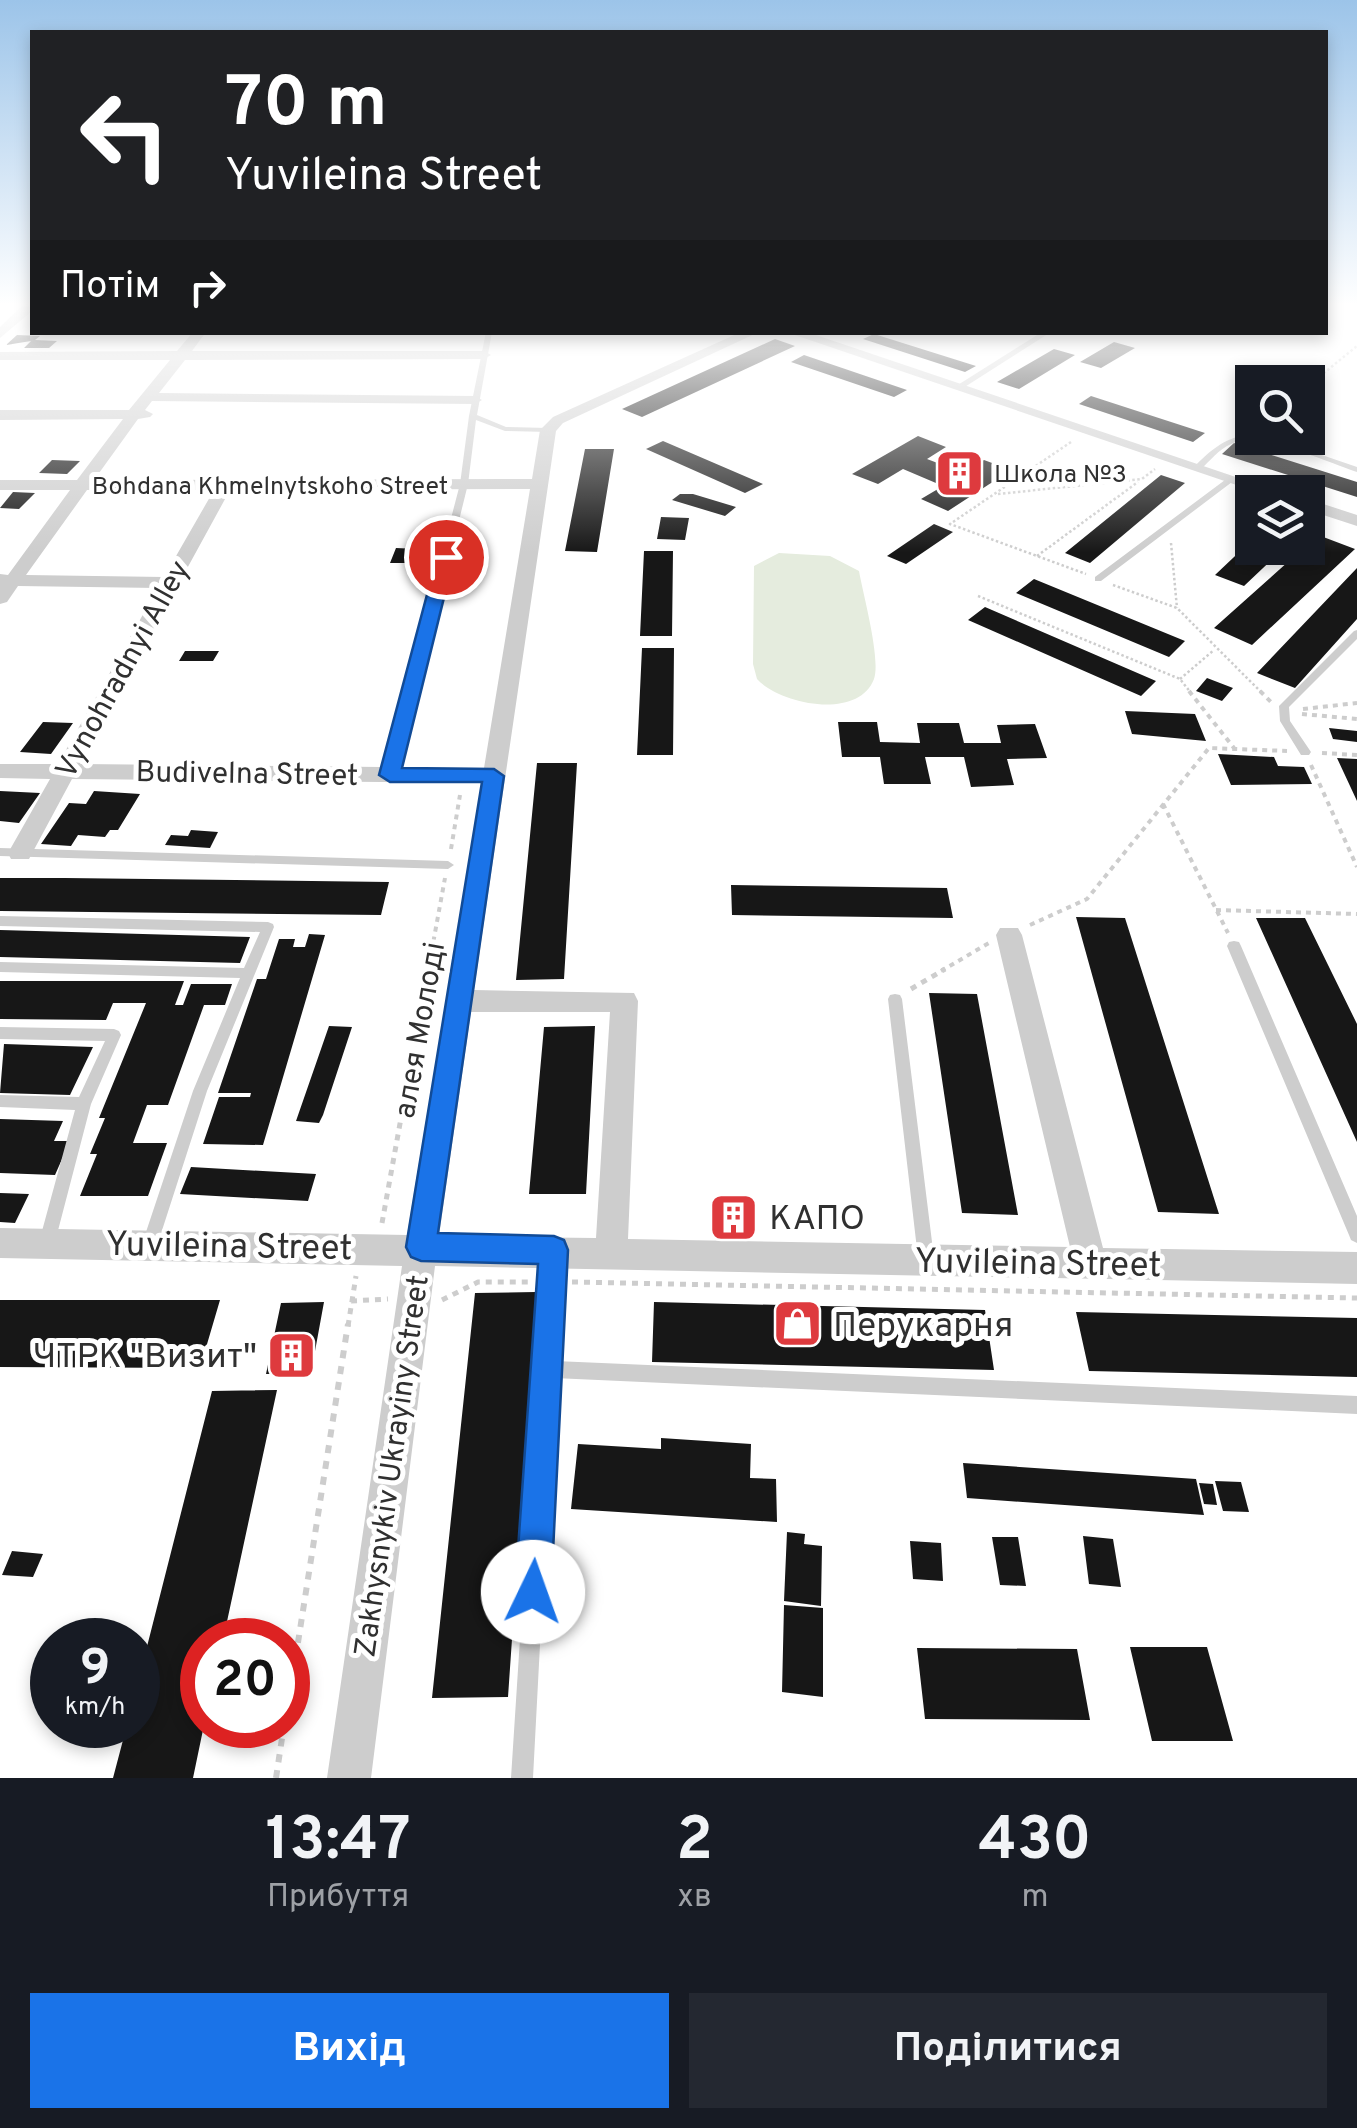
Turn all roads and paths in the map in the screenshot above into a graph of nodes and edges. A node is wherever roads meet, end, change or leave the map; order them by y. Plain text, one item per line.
1 (157, 387) edge
2 (478, 387) edge
3 (631, 387) edge
4 (954, 387) edge
5 (957, 388) joint
6 (148, 398) junction
7 (474, 408) junction
8 (133, 414) junction
9 (242, 414) dead end
10 (0, 415) edge
11 (548, 430) junction
12 (1159, 467) dead end
13 (1197, 468) junction
14 (1357, 470) edge
15 (1142, 479) junction
16 (1232, 479) junction
17 (1235, 480) edge
18 (464, 484) junction
19 (540, 484) junction
20 (84, 485) junction
21 (0, 486) edge
22 (224, 486) junction
23 (994, 494) dead end
24 (1325, 510) edge
25 (1357, 521) edge
26 (1170, 524) junction
27 (1037, 556) dead end
28 (1098, 579) dead end
29 (6, 580) edge
30 (168, 583) junction
31 (978, 596) dead end
32 (0, 598) edge
33 (1177, 608) dead end
34 (1357, 633) edge
35 (1215, 649) dead end
36 (1180, 679) junction
37 (1357, 702) edge
38 (1283, 712) junction
39 (1357, 720) edge
40 (1235, 749) junction
41 (1305, 752) junction
42 (1357, 755) edge
43 (0, 771) edge
44 (66, 772) junction
45 (390, 775) junction
46 (464, 775) junction
47 (494, 776) junction
48 (1164, 804) junction
49 (10, 852) edge
50 (448, 865) junction
51 (1357, 867) edge
52 (1216, 910) junction
53 (1357, 914) edge
54 (0, 921) edge
55 (1008, 935) junction
56 (1234, 946) joint
57 (0, 967) edge
58 (249, 973) junction
59 (895, 999) joint
60 (459, 1000) junction
61 (0, 1033) edge
62 (0, 1101) edge
63 (84, 1104) junction
64 (1357, 1235) edge
65 (0, 1242) edge
66 (47, 1243) junction
67 (150, 1244) junction
68 (371, 1246) junction
69 (421, 1247) junction
70 (611, 1251) junction
71 (926, 1261) junction
72 (1090, 1262) junction
73 (552, 1266) junction
74 (1357, 1268) edge
75 (414, 1298) junction
76 (1357, 1298) edge
77 (351, 1301) junction
78 (546, 1369) junction
79 (1357, 1404) edge
80 (302, 1618) edge
81 (281, 1748) edge
82 (276, 1778) edge
83 (349, 1778) edge
84 (522, 1778) edge

1 - 6 street
2 - 7 lane
3 - 11 street
4 - 5 street
5 - 13 street
6 - 7 street
6 - 8 street
7 - 11 lane
7 - 18 lane
8 - 9 street
8 - 10 street
8 - 20 street
11 - 19 street, Zakhysnykiv Ukrayiny Street
12 - 15 path
13 - 14 lane
13 - 16 street
15 - 23 path
15 - 27 path
16 - 17 street
16 - 26 lane
18 - 19 street, Bohdana Khmelnytskoho Street
18 - 22 street, Bohdana Khmelnytskoho Street
18 - 45 lane
19 - 47 street, Zakhysnykiv Ukrayiny Street
20 - 21 street, Bohdana Khmelnytskoho Street
20 - 22 street, Bohdana Khmelnytskoho Street
20 - 29 street
22 - 30 street, Vynohradnyi Alley
24 - 25 street
26 - 28 lane
26 - 33 path
29 - 30 street
29 - 32 street
30 - 44 street, Vynohradnyi Alley
31 - 36 path
34 - 38 lane
35 - 36 path
36 - 40 path
37 - 38 path
38 - 39 path
38 - 41 lane
40 - 41 path
40 - 48 path
41 - 42 path
41 - 51 path
43 - 44 street, Budivelna Street
44 - 45 street, Budivelna Street
44 - 49 street, Vynohradnyi Alley
45 - 46 street, Budivelna Street
46 - 47 street, Budivelna Street
46 - 50 path, алея Молоді
47 - 60 street, Zakhysnykiv Ukrayiny Street
48 - 52 path
48 - 55 path
49 - 50 lane
50 - 68 path, алея Молоді
52 - 53 path
52 - 56 path
54 - 58 lane
55 - 59 path
55 - 72 street
56 - 64 lane
57 - 58 lane
58 - 67 lane
59 - 71 lane
60 - 69 street, Zakhysnykiv Ukrayiny Street
60 - 70 street
61 - 63 lane
62 - 63 lane
63 - 66 lane
65 - 66 street, Yuvileina Street
66 - 67 street, Yuvileina Street
67 - 68 street, Yuvileina Street
68 - 69 street, Yuvileina Street
68 - 77 path, алея Молоді
69 - 73 street, Yuvileina Street
69 - 75 street, Zakhysnykiv Ukrayiny Street
70 - 71 street, Yuvileina Street
70 - 73 street, Yuvileina Street
71 - 72 street, Yuvileina Street
72 - 74 street, Yuvileina Street
73 - 75 path
73 - 76 path
73 - 78 lane
75 - 77 path
75 - 83 street, Zakhysnykiv Ukrayiny Street
77 - 80 path, алея Молоді
78 - 79 lane
78 - 84 lane
81 - 82 path

